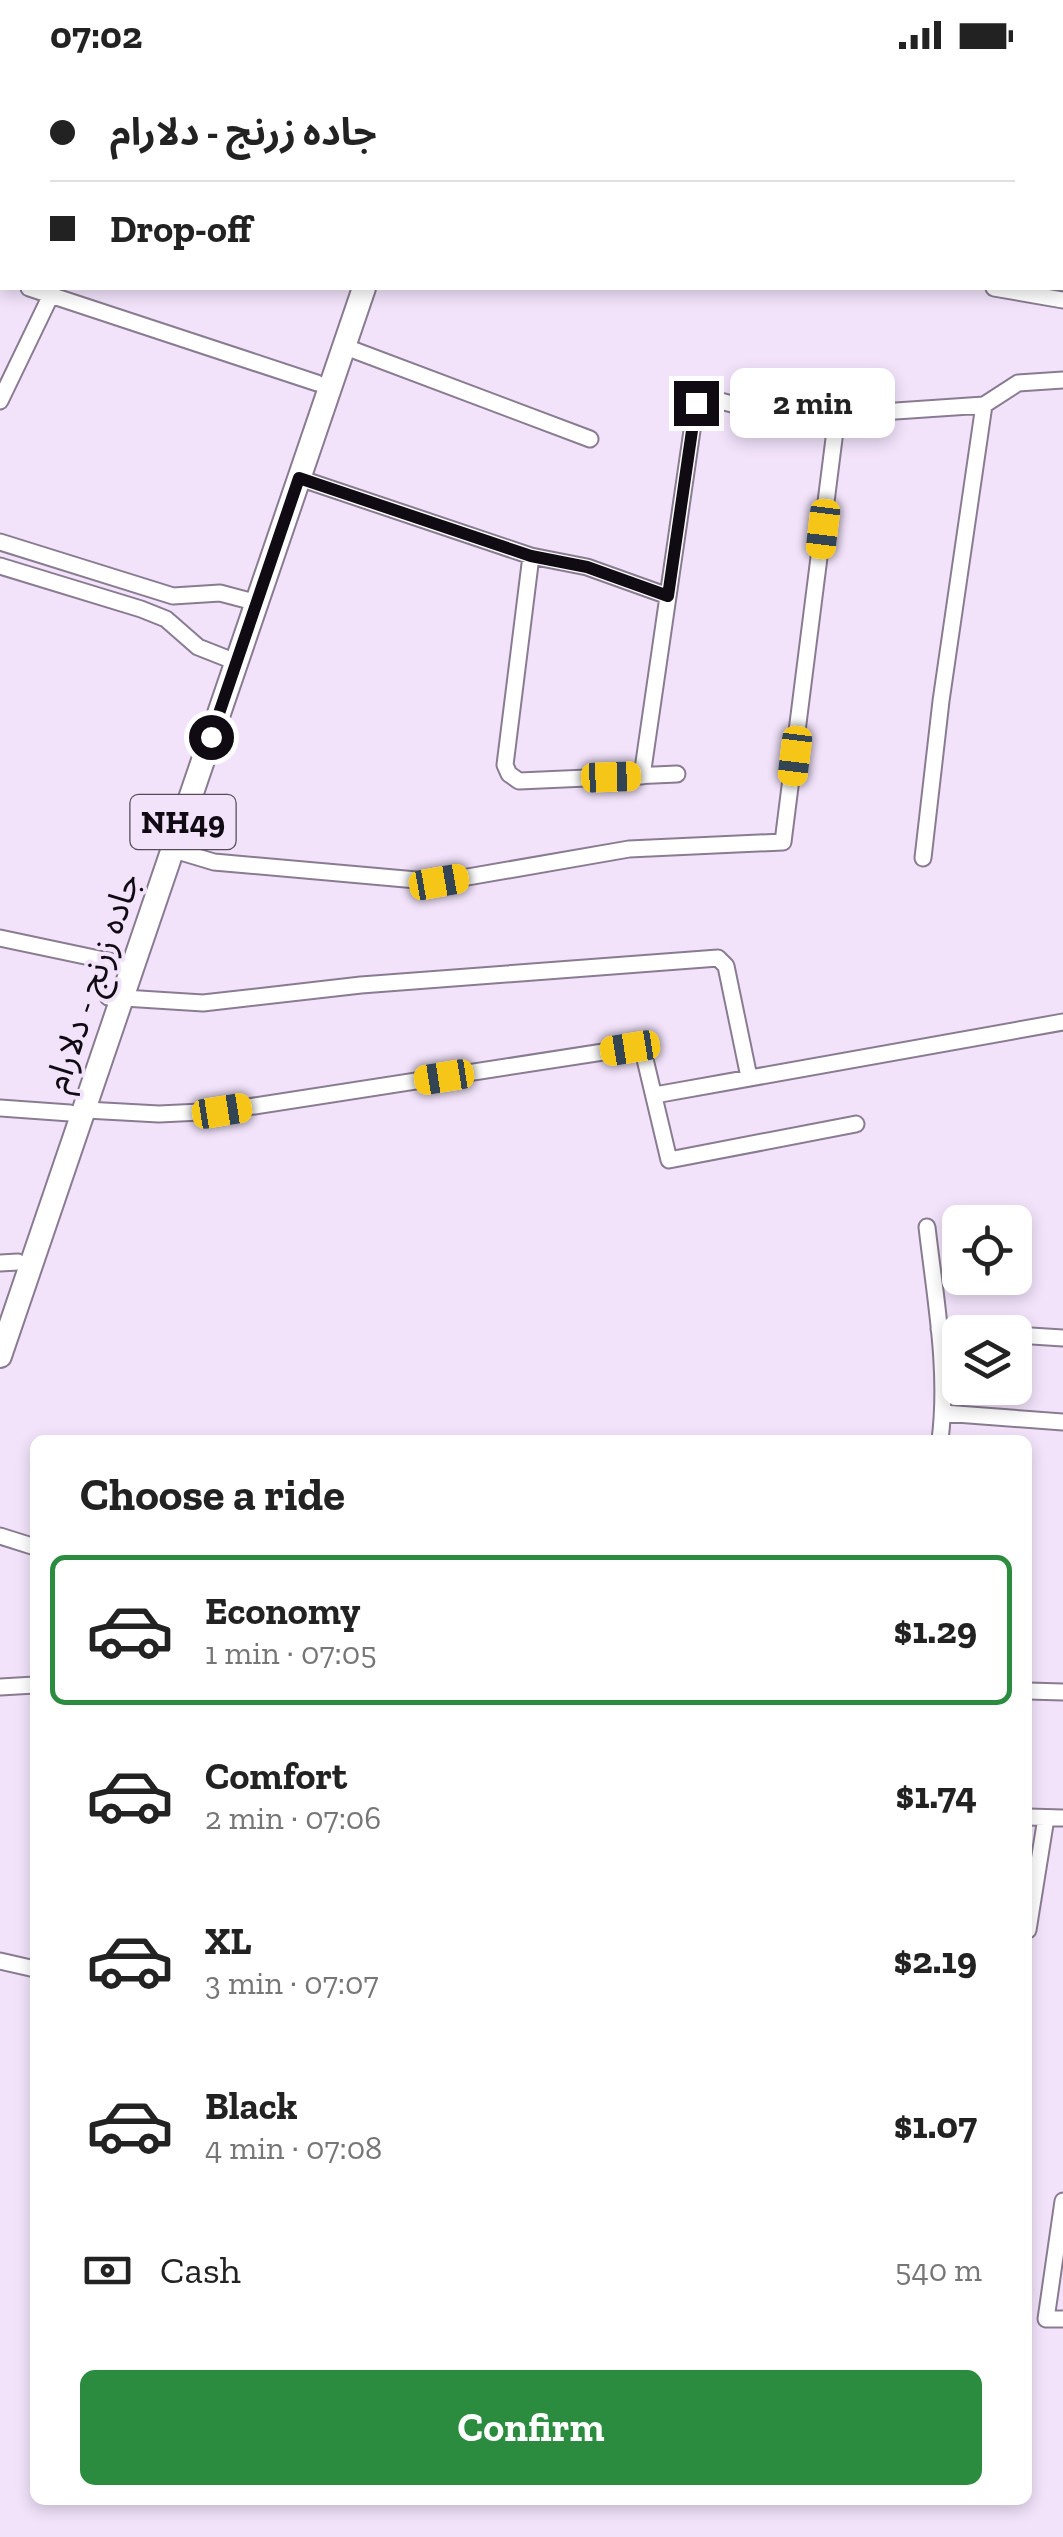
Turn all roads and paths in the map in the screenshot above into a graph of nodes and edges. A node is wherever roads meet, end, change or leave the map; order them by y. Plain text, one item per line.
1 (35, 290) edge
2 (349, 290) edge
3 (363, 290) edge
4 (1012, 290) edge
5 (51, 295) junction
6 (1063, 300) edge
7 (343, 346) junction
8 (1063, 380) edge
9 (317, 383) junction
10 (0, 400) edge
11 (984, 405) junction
12 (837, 415) junction
13 (590, 438) dead end
14 (299, 478) junction
15 (0, 542) edge
16 (531, 556) junction
17 (0, 566) edge
18 (668, 596) junction
19 (251, 600) junction
20 (230, 659) junction
21 (677, 774) dead end
22 (642, 776) junction
23 (174, 850) junction
24 (923, 858) dead end
25 (0, 938) edge
26 (118, 963) junction
27 (115, 998) junction
28 (1063, 1022) edge
29 (749, 1077) junction
30 (656, 1096) junction
31 (0, 1108) edge
32 (78, 1112) junction
33 (856, 1124) dead end
34 (927, 1227) dead end
35 (9, 1262) edge
36 (0, 1314) edge
37 (939, 1329) junction
38 (942, 1329) edge
39 (1032, 1336) edge
40 (1063, 1338) edge
41 (0, 1356) edge
42 (943, 1414) junction
43 (1063, 1422) edge
44 (941, 1435) edge
45 (0, 1536) edge
46 (30, 1545) edge
47 (30, 1686) edge
48 (0, 1687) edge
49 (1032, 1691) edge
50 (1063, 1692) edge
51 (1032, 1817) edge
52 (1046, 1818) junction
53 (1063, 1818) edge
54 (1032, 1905) edge
55 (0, 1961) edge
56 (30, 1968) edge
57 (1063, 2201) edge
58 (1063, 2319) edge

1 - 5 street
2 - 9 highway, جاده زرنج - دلارام / NH49
3 - 7 highway, جاده زرنج - دلارام / NH49
4 - 6 street
5 - 9 street
5 - 10 street
7 - 13 street
7 - 14 highway, جاده زرنج - دلارام / NH49
8 - 11 street
9 - 19 highway, جاده زرنج - دلارام / NH49
11 - 12 street
11 - 24 street
12 - 18 street
12 - 23 street
14 - 16 street
14 - 19 highway, جاده زرنج - دلارام / NH49
15 - 19 street
16 - 18 street
16 - 22 street
17 - 20 street
18 - 22 street
19 - 20 highway, جاده زرنج - دلارام / NH49
20 - 23 highway, جاده زرنج - دلارام / NH49
20 - 26 highway, جاده زرنج - دلارام / NH49
21 - 22 street
23 - 27 highway, جاده زرنج - دلارام / NH49
25 - 26 street
26 - 27 highway, جاده زرنج - دلارام / NH49
27 - 29 street
27 - 32 highway, جاده زرنج - دلارام / NH49
28 - 29 street
29 - 30 street
30 - 32 street
30 - 33 street
31 - 32 street
32 - 35 highway, جاده زرنج - دلارام / NH49
32 - 41 highway, جاده زرنج - دلارام / NH49
34 - 37 street
35 - 36 highway, جاده زرنج - دلارام / NH49
37 - 38 street
37 - 42 street
39 - 40 street
42 - 43 street
42 - 44 street
45 - 46 street
47 - 48 street
49 - 50 street
51 - 52 street
52 - 53 street
52 - 54 street
55 - 56 street
57 - 58 street

